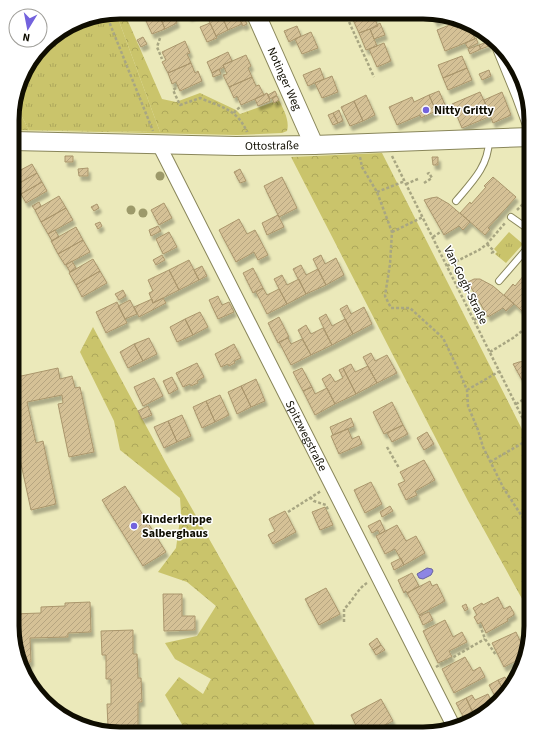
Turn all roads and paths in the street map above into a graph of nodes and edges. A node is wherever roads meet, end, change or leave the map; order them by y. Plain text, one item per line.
1 (258, 19) edge
2 (348, 19) edge
3 (108, 20) edge
4 (160, 38) dead end
5 (162, 59) dead end
6 (505, 62) edge
7 (374, 77) dead end
8 (176, 88) dead end
9 (242, 106) dead end
10 (523, 109) edge
11 (234, 113) junction
12 (524, 137) edge
13 (157, 139) junction
14 (489, 139) junction
15 (19, 141) edge
16 (387, 142) junction
17 (358, 143) junction
18 (314, 145) junction
19 (250, 146) junction
20 (427, 174) dead end
21 (418, 179) dead end
22 (406, 183) junction
23 (424, 183) dead end
24 (377, 192) junction
25 (456, 201) dead end
26 (524, 203) edge
27 (423, 217) junction
28 (511, 217) junction
29 (524, 226) edge
30 (442, 231) dead end
31 (392, 232) junction
32 (433, 237) junction
33 (487, 244) junction
34 (524, 252) edge
35 (494, 254) dead end
36 (447, 266) junction
37 (498, 281) dead end
38 (486, 314) dead end
39 (474, 320) junction
40 (524, 329) edge
41 (490, 352) junction
42 (500, 371) junction
43 (467, 390) junction
44 (524, 399) edge
45 (516, 404) junction
46 (524, 421) edge
47 (524, 442) edge
48 (387, 446) dead end
49 (490, 462) junction
50 (399, 468) dead end
51 (325, 488) dead end
52 (310, 497) junction
53 (288, 512) dead end
54 (332, 516) dead end
55 (524, 519) edge
56 (368, 582) dead end
57 (344, 622) dead end
58 (480, 625) dead end
59 (485, 639) junction
60 (496, 655) dead end
61 (443, 663) dead end
62 (452, 723) edge

1 - 18 street, Notinger Weg
2 - 7 path
3 - 13 path
4 - 5 path
6 - 10 street
8 - 11 path
9 - 11 path
11 - 19 path
12 - 14 street, Ottostraße
13 - 15 street, Ottostraße
13 - 19 street, Ottostraße
13 - 62 street, Spitzwegstraße
14 - 16 street, Ottostraße
14 - 25 lane
16 - 17 street, Ottostraße
16 - 22 path, Van-Gogh-Straße
17 - 18 street, Ottostraße
17 - 24 path
18 - 19 street, Ottostraße
20 - 23 path
21 - 22 path
22 - 24 path
22 - 27 path, Van-Gogh-Straße
24 - 31 path
26 - 28 path
27 - 31 path
27 - 32 path, Van-Gogh-Straße
28 - 29 lane
28 - 33 path
30 - 32 path
31 - 43 path
32 - 36 path, Van-Gogh-Straße
33 - 35 path
33 - 36 path
34 - 37 lane
36 - 39 path, Van-Gogh-Straße
38 - 39 path
39 - 41 path, Van-Gogh-Straße
40 - 41 path
41 - 42 path, Van-Gogh-Straße
42 - 43 path
42 - 45 path, Van-Gogh-Straße
43 - 49 path
44 - 45 path
45 - 46 path, Van-Gogh-Straße
47 - 49 path
48 - 50 path
49 - 55 path
51 - 52 path
52 - 53 path
52 - 54 path
56 - 57 path
58 - 59 path
59 - 60 path
59 - 61 path

